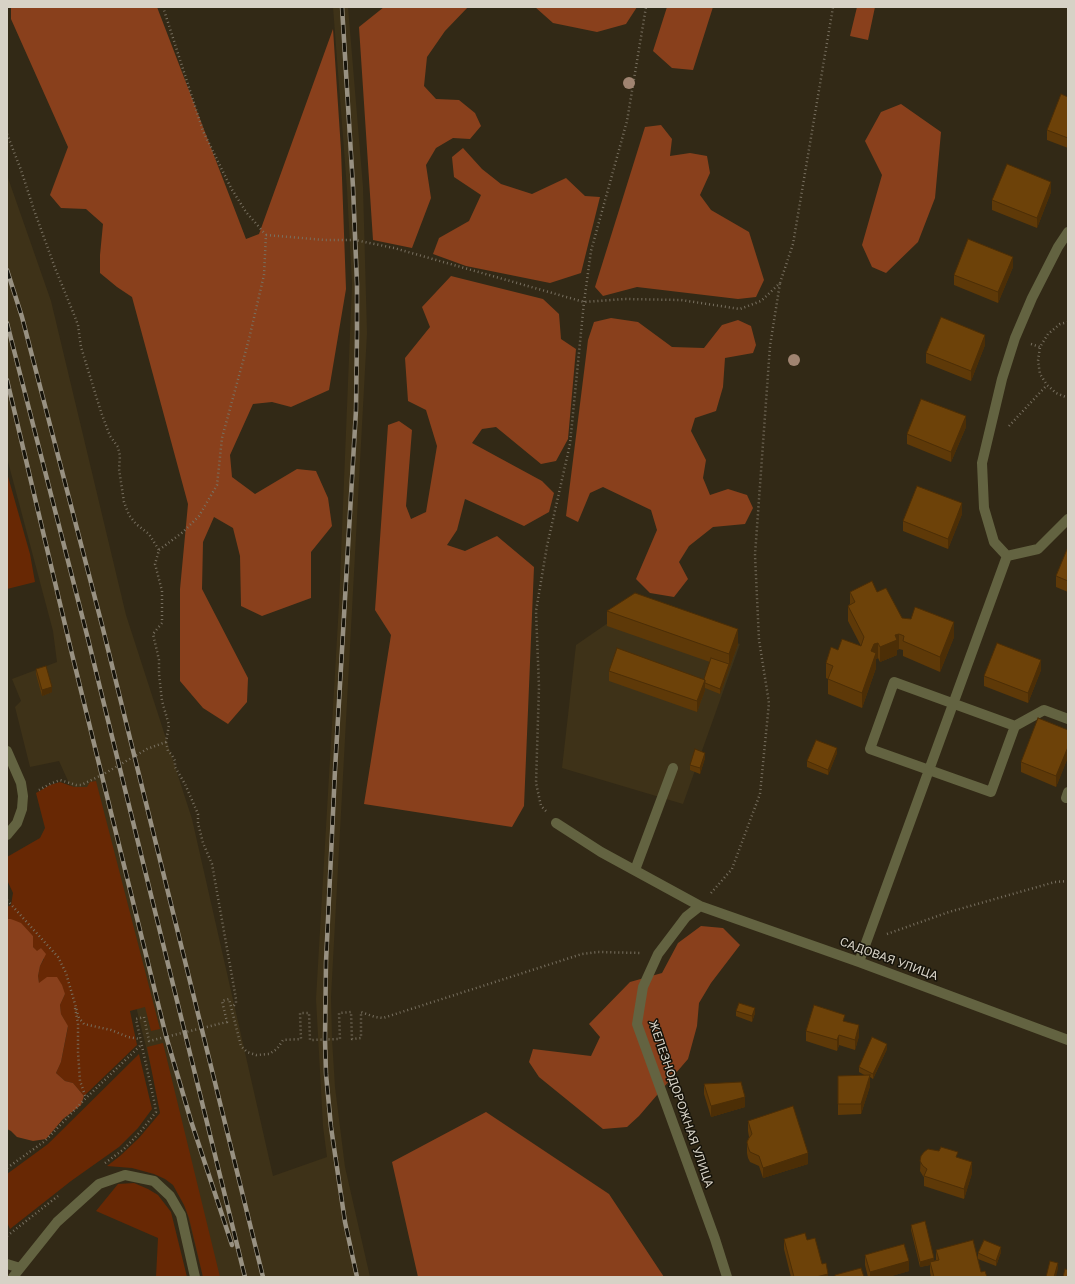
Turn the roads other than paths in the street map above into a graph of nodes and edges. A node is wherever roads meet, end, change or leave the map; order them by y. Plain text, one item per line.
1 (1068, 232) edge
2 (1068, 519) edge
3 (1007, 556) junction
4 (953, 704) junction
5 (1068, 720) edge
6 (1015, 726) junction
7 (7, 751) edge
8 (673, 768) dead end
9 (929, 770) junction
10 (556, 823) road end
11 (7, 835) edge
12 (635, 870) junction
13 (700, 906) junction
14 (859, 962) junction
15 (1068, 1040) edge
16 (7, 1264) edge
17 (20, 1268) junction
18 (13, 1277) edge
19 (195, 1277) edge
20 (727, 1277) edge

1 - 3 street
2 - 3 street
3 - 4 street
4 - 6 street
4 - 9 street
4 - 9 street
5 - 6 street
6 - 9 street
7 - 11 street
8 - 12 street
9 - 14 street
10 - 12 street, САДОВАЯ УЛИЦА
12 - 13 street, САДОВАЯ УЛИЦА
13 - 14 street, САДОВАЯ УЛИЦА
13 - 20 street, ЖЕЛЕЗНОДОРОЖНАЯ УЛИЦА
14 - 15 street, САДОВАЯ УЛИЦА
16 - 17 street
17 - 18 street
17 - 19 street

